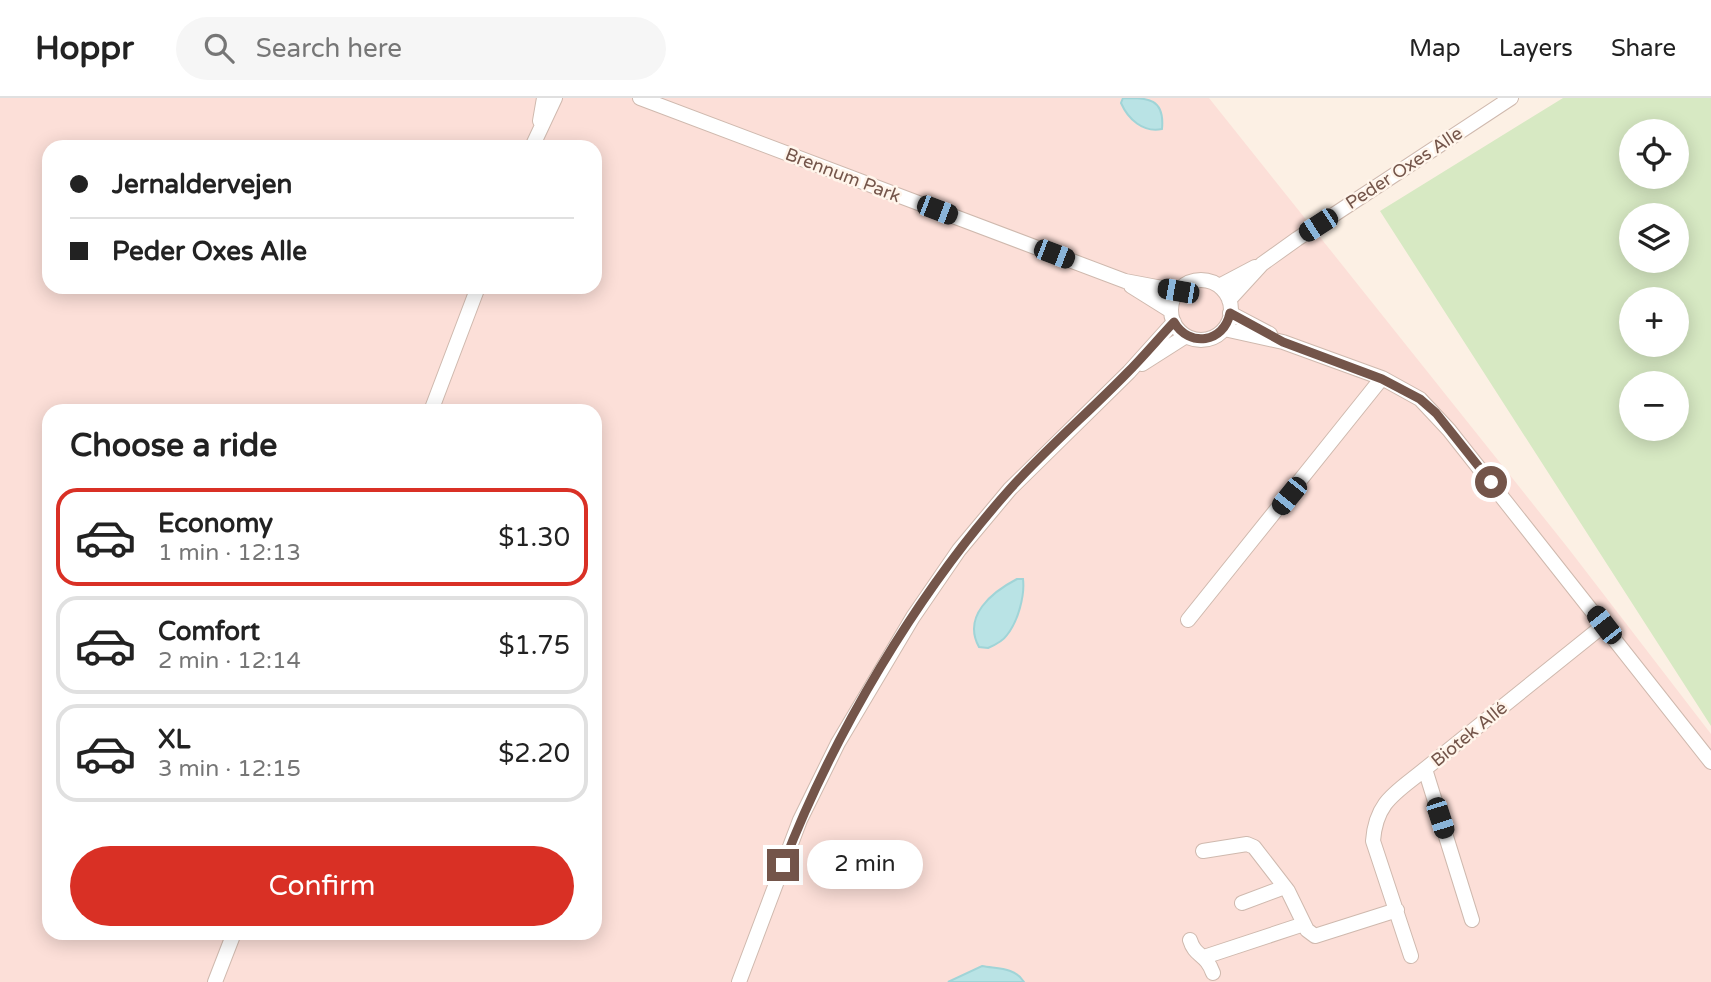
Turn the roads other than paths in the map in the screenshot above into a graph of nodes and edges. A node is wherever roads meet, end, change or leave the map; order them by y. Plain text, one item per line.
1 (544, 98) edge
2 (555, 98) edge
3 (640, 98) edge
4 (1511, 98) edge
5 (539, 130) junction
6 (535, 140) edge
7 (1262, 264) junction
8 (1125, 281) junction
9 (1219, 286) junction
10 (1178, 291) junction
11 (475, 294) edge
12 (1230, 307) junction
13 (1172, 317) junction
14 (1224, 329) junction
15 (1186, 336) junction
16 (1283, 342) junction
17 (1129, 372) junction
18 (1382, 379) junction
19 (434, 404) edge
20 (1188, 620) dead end
21 (1604, 625) junction
22 (1711, 762) edge
23 (1425, 769) junction
24 (1203, 851) dead end
25 (1285, 887) junction
26 (1242, 903) dead end
27 (1397, 910) junction
28 (1472, 920) dead end
29 (1304, 924) junction
30 (231, 940) edge
31 (1190, 940) dead end
32 (1411, 956) dead end
33 (1204, 957) junction
34 (749, 959) junction
35 (1213, 974) dead end
36 (215, 982) edge
37 (739, 982) edge
38 (746, 982) edge

1 - 5 street
2 - 5 street
3 - 8 street, Brennum Park
4 - 7 street, Peder Oxes Alle
5 - 6 street
7 - 9 street, Peder Oxes Alle
7 - 12 street, Peder Oxes Alle
8 - 10 street, Brennum Park
8 - 13 street, Brennum Park
9 - 10 street
9 - 12 street
10 - 13 street
11 - 19 street
12 - 14 street
12 - 16 street
13 - 15 street
13 - 17 street
14 - 15 street
14 - 16 street
15 - 17 street
16 - 18 street
17 - 34 street
18 - 20 street
18 - 21 street
21 - 22 street
21 - 23 street, Biotek Allé
23 - 27 street
23 - 28 street, Biotek Allé
24 - 25 street
25 - 26 street
25 - 29 street
27 - 29 street
27 - 32 street
29 - 33 street
30 - 36 street
31 - 33 street
33 - 35 street
34 - 37 street
34 - 38 street

